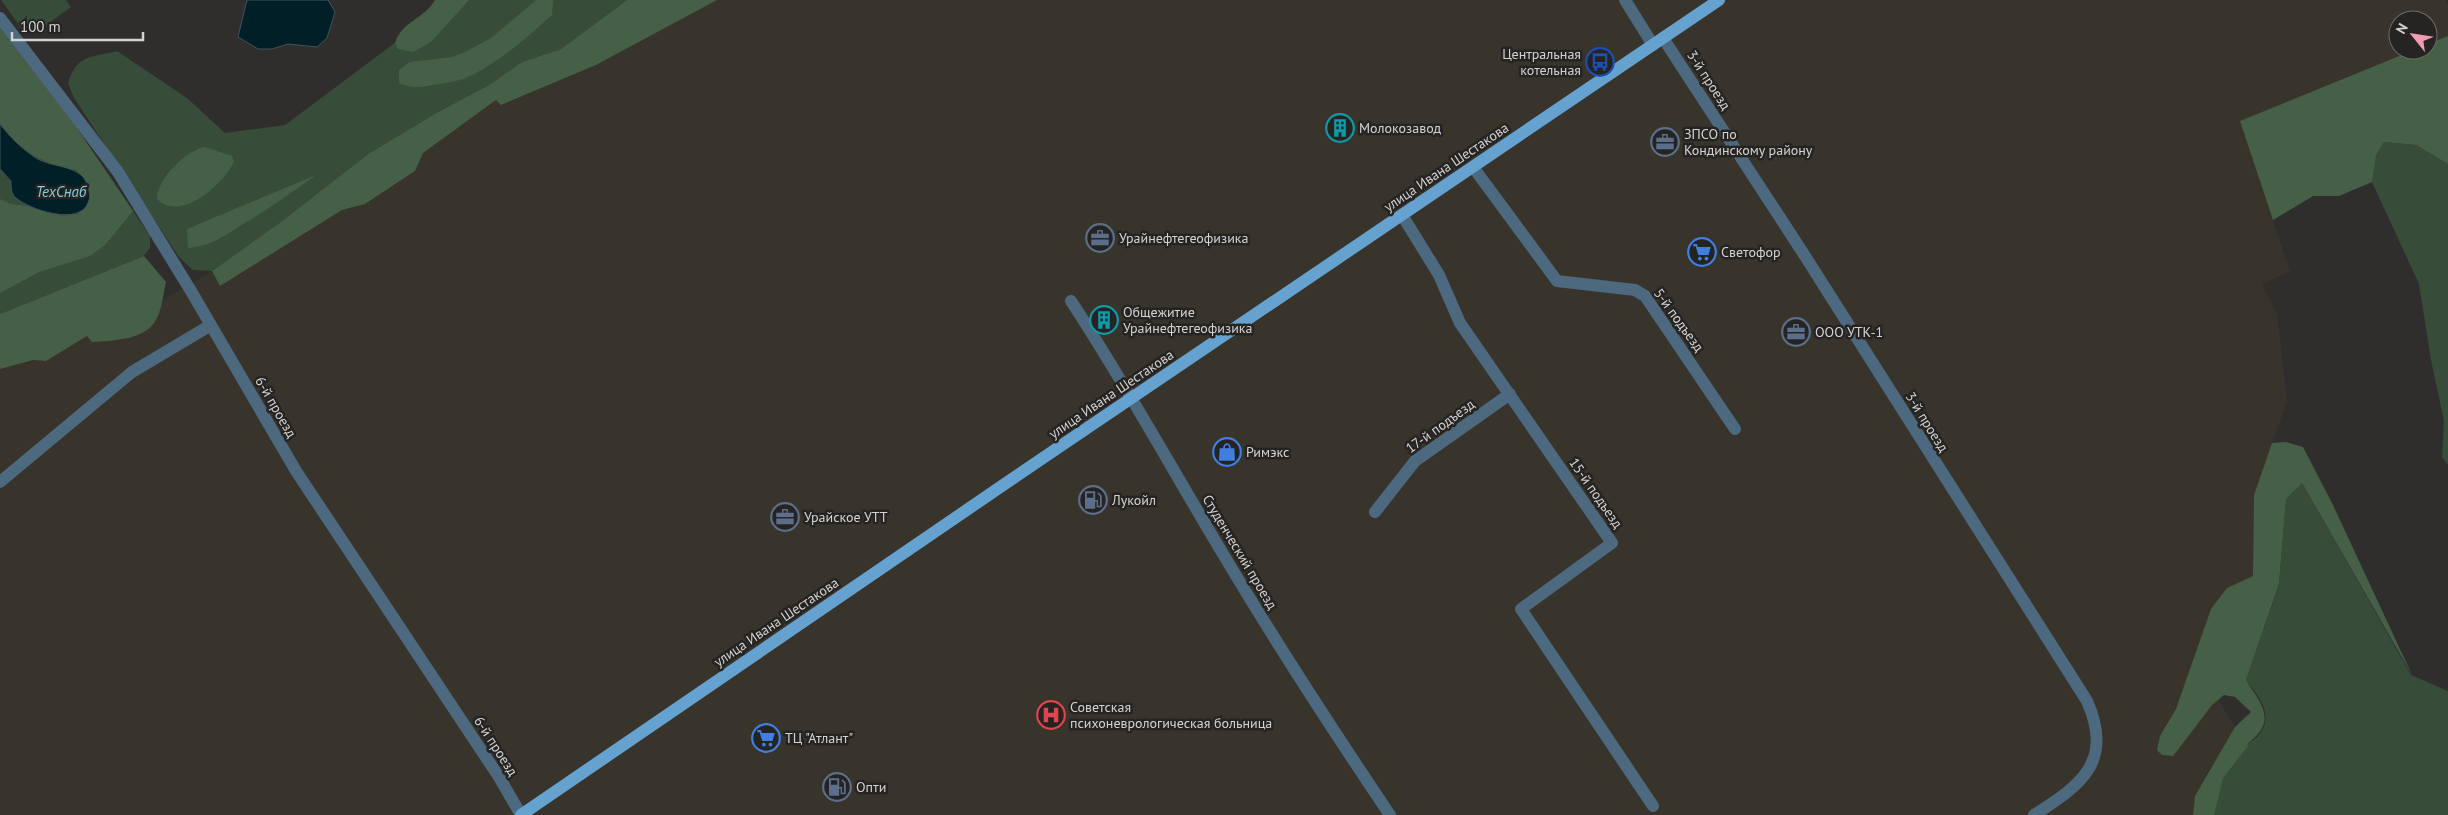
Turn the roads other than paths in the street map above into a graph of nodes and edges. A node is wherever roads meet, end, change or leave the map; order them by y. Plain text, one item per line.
1 (1625, 0) edge
2 (1719, 0) edge
3 (0, 18) edge
4 (1658, 41) junction
5 (1473, 167) junction
6 (1402, 215) junction
7 (1071, 301) dead end
8 (210, 325) junction
9 (1510, 394) junction
10 (1131, 398) junction
11 (1735, 429) dead end
12 (0, 482) edge
13 (1375, 512) dead end
14 (1653, 806) dead end
15 (521, 815) edge
16 (1390, 815) edge
17 (2034, 815) edge

1 - 4 street, 3-й проезд
2 - 4 main road, улица Ивана Шестакова
3 - 8 street, 6-й проезд
4 - 5 main road, улица Ивана Шестакова
4 - 17 street, 3-й проезд
5 - 6 main road, улица Ивана Шестакова
5 - 11 street, 5-й подъезд
6 - 9 street, 15-й подъезд
6 - 10 main road, улица Ивана Шестакова
7 - 10 street, Студенческий проезд
8 - 12 street
8 - 15 street, 6-й проезд
9 - 13 street, 17-й подъезд
9 - 14 street, 15-й подъезд
10 - 15 main road, улица Ивана Шестакова
10 - 16 street, Студенческий проезд

